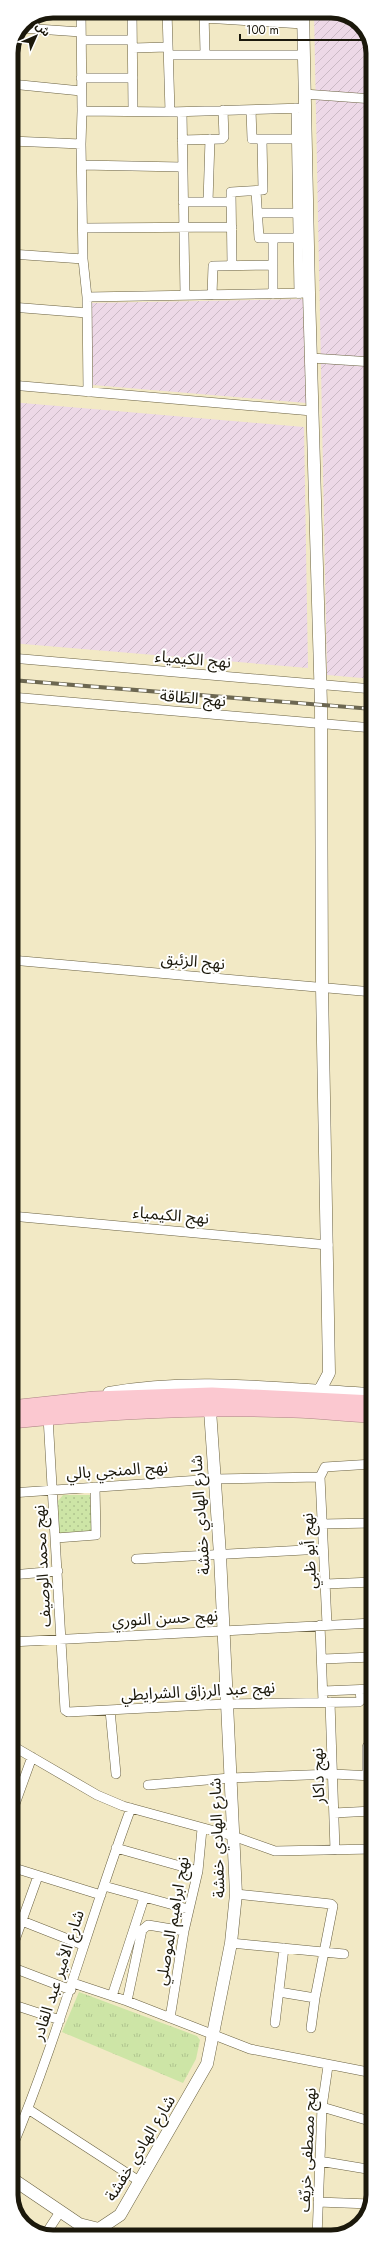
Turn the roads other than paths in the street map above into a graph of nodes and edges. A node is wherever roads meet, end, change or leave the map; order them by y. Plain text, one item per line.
1 (81, 18) edge
2 (132, 18) edge
3 (167, 18) edge
4 (204, 18) edge
5 (237, 18) edge
6 (303, 18) edge
7 (303, 24) junction
8 (27, 29) edge
9 (81, 36) junction
10 (132, 44) junction
11 (169, 51) junction
12 (206, 54) junction
13 (303, 55) junction
14 (81, 78) junction
15 (133, 78) junction
16 (18, 85) edge
17 (80, 91) junction
18 (304, 94) junction
19 (366, 98) edge
20 (301, 108) junction
21 (224, 110) junction
22 (251, 110) junction
23 (133, 111) junction
24 (82, 112) junction
25 (170, 112) junction
26 (182, 112) junction
27 (297, 139) junction
28 (182, 140) junction
29 (210, 140) junction
30 (262, 140) junction
31 (18, 141) edge
32 (80, 144) junction
33 (82, 165) junction
34 (182, 167) junction
35 (256, 191) junction
36 (183, 202) junction
37 (208, 202) junction
38 (231, 202) junction
39 (258, 213) junction
40 (298, 213) junction
41 (183, 227) junction
42 (232, 227) junction
43 (84, 228) junction
44 (298, 238) junction
45 (273, 239) junction
46 (18, 254) edge
47 (83, 259) junction
48 (232, 265) junction
49 (273, 265) junction
50 (274, 294) junction
51 (304, 294) junction
52 (185, 295) junction
53 (212, 295) junction
54 (87, 297) junction
55 (18, 308) edge
56 (87, 313) junction
57 (311, 358) junction
58 (366, 362) edge
59 (18, 386) edge
60 (88, 392) junction
61 (312, 411) junction
62 (18, 659) edge
63 (321, 685) junction
64 (366, 688) edge
65 (18, 698) edge
66 (321, 724) junction
67 (366, 727) edge
68 (18, 961) edge
69 (322, 987) junction
70 (366, 991) edge
71 (18, 1217) edge
72 (328, 1245) junction
73 (328, 1372) junction
74 (320, 1390) junction
75 (343, 1392) junction
76 (366, 1394) edge
77 (94, 1399) junction
78 (366, 1403) edge
79 (18, 1407) edge
80 (210, 1410) junction
81 (366, 1415) edge
82 (48, 1418) junction
83 (18, 1420) edge
84 (366, 1464) edge
85 (320, 1477) junction
86 (215, 1479) junction
87 (95, 1487) junction
88 (53, 1489) junction
89 (18, 1492) edge
90 (366, 1523) edge
91 (322, 1524) junction
92 (56, 1538) junction
93 (323, 1549) junction
94 (220, 1555) junction
95 (136, 1559) dead end
96 (58, 1571) junction
97 (18, 1574) edge
98 (366, 1582) edge
99 (326, 1584) junction
100 (366, 1623) edge
101 (324, 1625) junction
102 (223, 1630) junction
103 (60, 1638) junction
104 (18, 1641) edge
105 (366, 1657) edge
106 (323, 1659) junction
107 (360, 1690) junction
108 (366, 1690) edge
109 (323, 1691) junction
110 (326, 1701) junction
111 (226, 1704) junction
112 (110, 1710) junction
113 (68, 1712) joint
114 (18, 1749) edge
115 (32, 1757) junction
116 (116, 1774) dead end
117 (333, 1774) junction
118 (366, 1776) edge
119 (230, 1778) junction
120 (148, 1785) dead end
121 (18, 1796) edge
122 (131, 1808) junction
123 (366, 1811) edge
124 (334, 1813) junction
125 (202, 1829) junction
126 (233, 1836) junction
127 (116, 1848) junction
128 (366, 1849) edge
129 (335, 1850) junction
130 (18, 1869) edge
131 (198, 1871) junction
132 (38, 1876) junction
133 (102, 1890) junction
134 (236, 1894) junction
135 (144, 1898) junction
136 (188, 1909) junction
137 (22, 1921) junction
138 (184, 1931) junction
139 (18, 1932) edge
140 (231, 1943) junction
141 (83, 1945) junction
142 (284, 1948) junction
143 (325, 1952) junction
144 (344, 1954) dead end
145 (18, 1969) edge
146 (72, 1986) junction
147 (279, 1992) junction
148 (112, 1996) junction
149 (315, 1998) junction
150 (127, 2002) junction
151 (18, 2007) edge
152 (170, 2018) junction
153 (60, 2020) junction
154 (275, 2023) dead end
155 (311, 2028) dead end
156 (214, 2036) junction
157 (328, 2066) junction
158 (366, 2072) edge
159 (322, 2107) junction
160 (28, 2109) junction
161 (366, 2120) edge
162 (18, 2133) edge
163 (319, 2161) junction
164 (366, 2169) edge
165 (139, 2181) junction
166 (18, 2183) edge
167 (318, 2202) junction
168 (365, 2204) edge
169 (60, 2212) junction
170 (99, 2229) joint
171 (49, 2230) edge
172 (317, 2230) edge

1 - 9 street
2 - 10 street
3 - 11 street
4 - 12 street
5 - 7 street
6 - 7 street
7 - 13 street
8 - 9 street
9 - 10 street
9 - 14 street
10 - 11 street
10 - 15 street
11 - 12 street
11 - 25 street
12 - 13 street
13 - 18 street
14 - 15 street
14 - 17 street
15 - 23 street
16 - 17 street
17 - 24 street
18 - 19 street
18 - 20 street
20 - 22 street
20 - 27 street
20 - 51 street
21 - 22 street
21 - 26 street
21 - 29 street
22 - 30 street
23 - 24 street
23 - 25 street
24 - 32 street
25 - 26 street
26 - 28 street
27 - 30 street
27 - 40 street
28 - 29 street
28 - 34 street
29 - 37 street
30 - 35 street
31 - 32 street
32 - 33 street
33 - 34 street
33 - 43 street
34 - 36 street
35 - 38 street
35 - 39 street
36 - 37 street
36 - 41 street
37 - 38 street
38 - 42 street
39 - 40 street
39 - 45 street
40 - 44 street
41 - 42 street
41 - 43 street
41 - 52 street
42 - 48 street
43 - 47 street
44 - 45 street
44 - 51 street
45 - 49 street
46 - 47 street
47 - 54 street
48 - 49 street
48 - 53 street
49 - 50 street
50 - 51 street
50 - 53 street
51 - 57 street
52 - 53 street
52 - 54 street
54 - 56 street
55 - 56 street
56 - 60 street
57 - 58 street
57 - 61 street
59 - 60 street
60 - 61 street
61 - 63 street
62 - 63 street, نهج الكيمياء
63 - 64 street, نهج الكيمياء
63 - 66 street
65 - 66 street, نهج الطاقة
66 - 67 street, نهج الطاقة
66 - 69 street
68 - 69 street, نهج الزئبق
69 - 70 street, نهج الزئبق
69 - 72 street
71 - 72 street, نهج الكيمياء
72 - 73 street
73 - 74 street
73 - 75 street
74 - 75 street
74 - 77 street
75 - 76 street
77 - 78 highway
77 - 79 highway
80 - 81 highway
80 - 82 highway
80 - 86 street, شارع الهادي خفشة
82 - 83 highway
82 - 88 street, نهج محمد الوصيف
84 - 85 street
85 - 86 street, نهج المنجي بالي
85 - 91 street, نهج أبو ظبي
86 - 87 street, نهج المنجي بالي
86 - 94 street, شارع الهادي خفشة
87 - 88 street, نهج المنجي بالي
87 - 92 street
88 - 89 street, نهج المنجي بالي
88 - 92 street, نهج محمد الوصيف
90 - 91 street
91 - 93 street, نهج أبو ظبي
92 - 96 street, نهج محمد الوصيف
93 - 94 street
93 - 99 street, نهج أبو ظبي
94 - 95 street
94 - 102 street, شارع الهادي خفشة
96 - 97 street
96 - 103 street, نهج محمد الوصيف
98 - 99 street
99 - 101 street, نهج أبو ظبي
100 - 101 street, نهج حسن النوري
101 - 102 street, نهج حسن النوري
101 - 106 street, نهج أبو ظبي
102 - 103 street, نهج حسن النوري
102 - 111 street, شارع الهادي خفشة
103 - 104 street, نهج حسن النوري
103 - 113 street, نهج محمد الوصيف
105 - 106 street
106 - 109 street, نهج أبو ظبي
107 - 108 street
107 - 109 street
107 - 110 street, نهج عبد الرزاق الشرايطي
109 - 110 street, نهج أبو ظبي
110 - 111 street, نهج عبد الرزاق الشرايطي
110 - 117 street, نهج داكار
111 - 112 street, نهج عبد الرزاق الشرايطي
111 - 119 street, شارع الهادي خفشة
112 - 113 street, نهج عبد الرزاق الشرايطي
112 - 116 street
114 - 115 street
115 - 121 street
115 - 122 street
117 - 118 street
117 - 119 street
117 - 124 street, نهج داكار
119 - 120 street
119 - 126 street, شارع الهادي خفشة
122 - 125 street
122 - 127 street, شارع الأمير عبد القادر
123 - 124 street
124 - 129 street, نهج داكار
125 - 126 street
125 - 131 street, نهج ابراهيم الموصلي
126 - 129 street
126 - 134 street, شارع الهادي خفشة
127 - 131 street
127 - 133 street, شارع الأمير عبد القادر
128 - 129 street
130 - 132 street
131 - 136 street, نهج ابراهيم الموصلي
132 - 133 street
132 - 137 street
133 - 135 street
133 - 141 street, شارع الأمير عبد القادر
134 - 140 street, شارع الهادي خفشة
134 - 143 street
135 - 136 street
135 - 148 street
136 - 138 street, نهج ابراهيم الموصلي
137 - 139 street
137 - 141 street
138 - 150 street
138 - 152 street, نهج ابراهيم الموصلي
140 - 142 street
140 - 156 street, شارع الهادي خفشة
141 - 146 street, شارع الأمير عبد القادر
142 - 143 street
142 - 147 street
143 - 144 street
143 - 149 street
145 - 146 street
146 - 148 street
146 - 153 street, شارع الأمير عبد القادر
147 - 149 street
147 - 154 street
148 - 150 street
149 - 155 street
150 - 152 street
151 - 153 street
152 - 156 street
153 - 160 street, شارع الأمير عبد القادر
156 - 157 street
156 - 165 street, شارع الهادي خفشة
157 - 158 street
157 - 159 street, نهج مصطفى خريّف
159 - 161 street
159 - 163 street, نهج مصطفى خريّف
160 - 162 street, شارع الأمير عبد القادر
160 - 165 street
163 - 164 street
163 - 167 street, نهج مصطفى خريّف
165 - 170 street, شارع الهادي خفشة
166 - 169 street
167 - 168 street
167 - 172 street, نهج مصطفى خريّف
169 - 170 street
169 - 171 street

